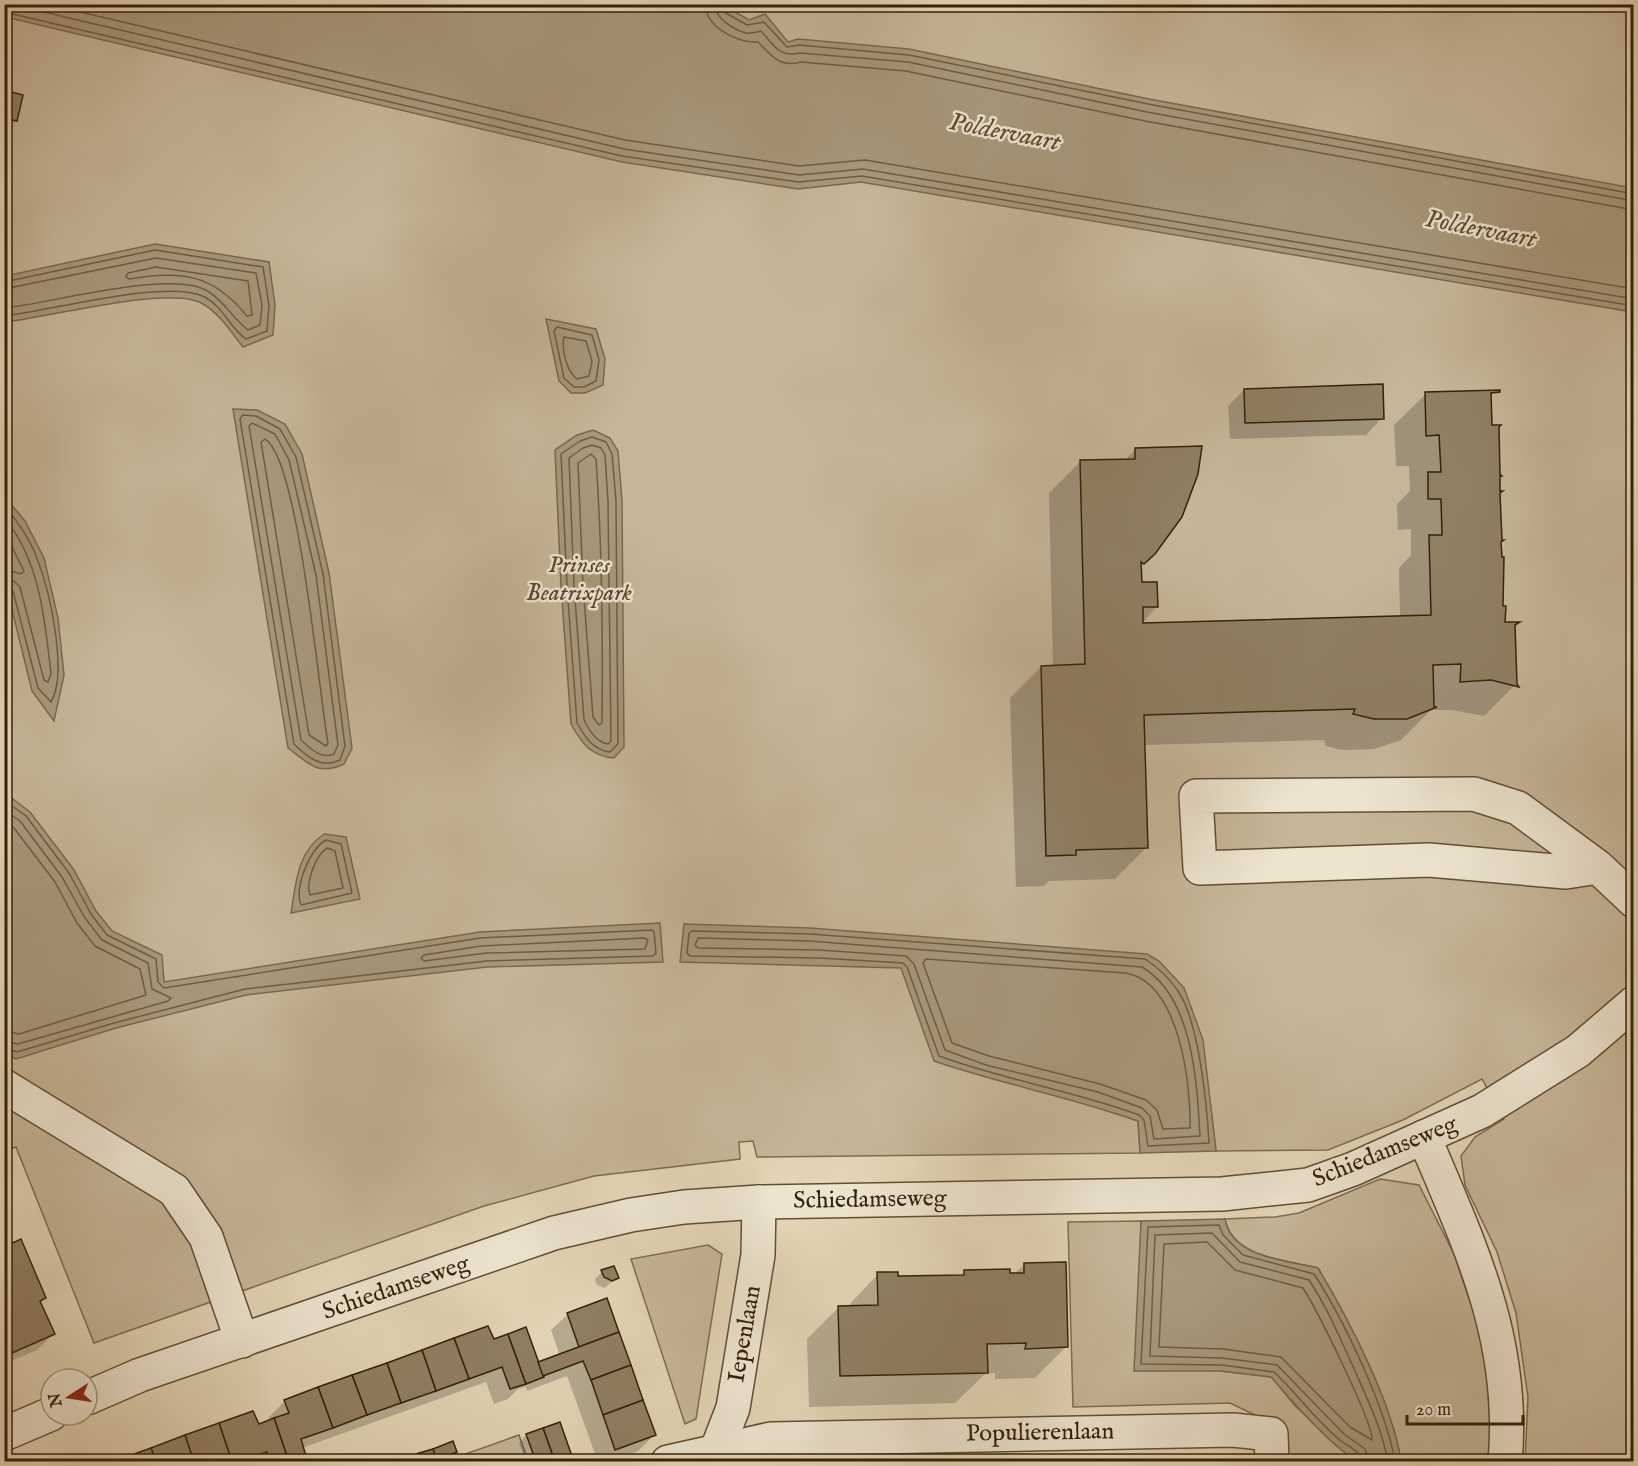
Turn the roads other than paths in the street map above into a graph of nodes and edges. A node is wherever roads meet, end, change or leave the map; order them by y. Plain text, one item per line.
1 (1598, 867) junction
2 (1634, 901) edge
3 (1634, 1003) edge
4 (4, 1086) edge
5 (1424, 1137) junction
6 (759, 1202) junction
7 (243, 1341) junction
8 (99, 1393) edge
9 (39, 1419) edge
10 (4, 1434) edge
11 (1272, 1448) edge
12 (714, 1456) edge
13 (668, 1461) edge
14 (1505, 1461) edge

1 - 1 street
1 - 2 street
3 - 5 street, Schiedamseweg
4 - 7 street
5 - 6 street, Schiedamseweg
5 - 14 street
6 - 7 street, Schiedamseweg
6 - 12 street, Iepenlaan
7 - 8 street, Schiedamseweg
9 - 10 street
11 - 12 street, Populierenlaan
12 - 13 street, Populierenlaan

